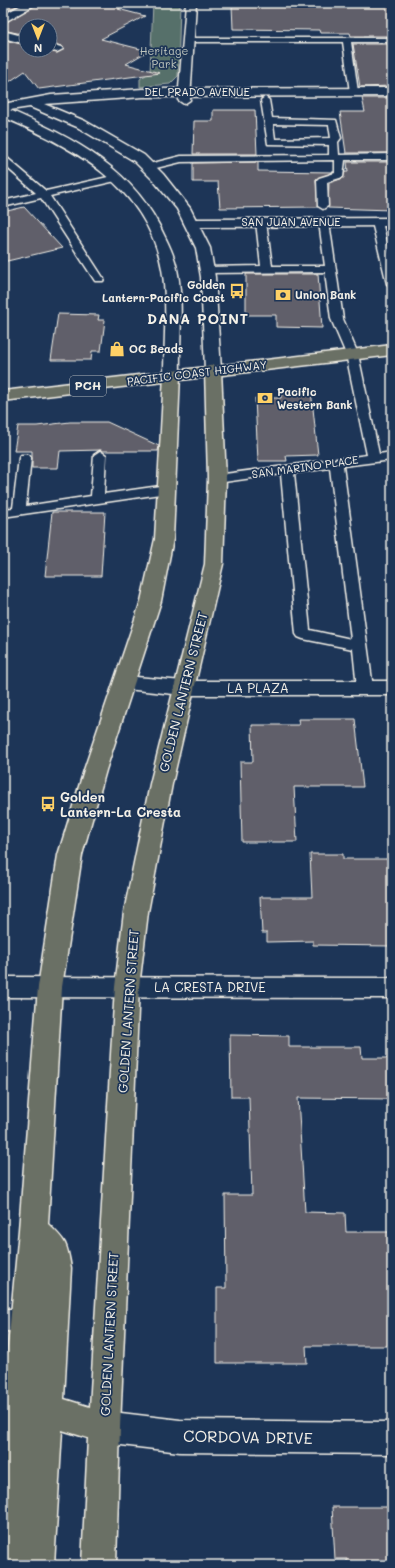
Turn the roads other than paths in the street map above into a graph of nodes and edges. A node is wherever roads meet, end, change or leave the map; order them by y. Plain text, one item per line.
1 (33, 3) edge
2 (191, 3) edge
3 (3, 20) edge
4 (3, 34) edge
5 (18, 39) edge
6 (189, 40) junction
7 (348, 40) junction
8 (392, 40) edge
9 (354, 92) junction
10 (392, 92) edge
11 (7, 95) dead end
12 (184, 96) junction
13 (265, 100) junction
14 (392, 100) edge
15 (30, 103) junction
16 (3, 110) edge
17 (51, 110) junction
18 (268, 121) junction
19 (333, 142) junction
20 (337, 157) junction
21 (392, 157) edge
22 (3, 159) edge
23 (148, 167) junction
24 (117, 178) junction
25 (44, 195) junction
26 (3, 204) edge
27 (323, 206) dead end
28 (261, 222) junction
29 (324, 222) junction
30 (376, 222) junction
31 (392, 222) edge
32 (191, 223) junction
33 (388, 250) edge
34 (267, 269) junction
35 (331, 269) junction
36 (206, 270) junction
37 (100, 279) dead end
38 (392, 284) edge
39 (392, 350) edge
40 (352, 354) junction
41 (213, 370) junction
42 (172, 375) junction
43 (3, 396) edge
44 (100, 455) dead end
45 (392, 456) edge
46 (25, 458) dead end
47 (374, 458) junction
48 (336, 463) junction
49 (286, 469) junction
50 (217, 479) junction
51 (167, 489) junction
52 (97, 500) junction
53 (19, 511) junction
54 (3, 513) edge
55 (359, 645) junction
56 (124, 683) junction
57 (183, 688) junction
58 (365, 688) junction
59 (392, 688) edge
60 (3, 987) edge
61 (50, 987) junction
62 (127, 987) junction
63 (392, 988) edge
64 (33, 1230) junction
65 (14, 1320) edge
66 (47, 1410) junction
67 (104, 1427) junction
68 (392, 1438) edge
69 (8, 1468) edge
70 (4, 1565) edge
71 (37, 1565) edge
72 (99, 1565) edge

1 - 3 main road
2 - 6 main road
4 - 5 main road
6 - 7 lane
6 - 12 main road
7 - 8 lane
7 - 9 lane
9 - 10 main road, DEL PRADO AVENUE
9 - 12 main road, DEL PRADO AVENUE
11 - 15 main road, GOLDEN LANTERN STREET
12 - 13 main road, DEL PRADO AVENUE
12 - 15 main road, DEL PRADO AVENUE
12 - 17 main road, DEL PRADO AVENUE
13 - 14 main road, DEL PRADO AVENUE
13 - 18 lane
15 - 16 main road, DEL PRADO AVENUE
15 - 17 main road, GOLDEN LANTERN STREET
16 - 17 main road, DEL PRADO AVENUE
16 - 24 main road
17 - 23 main road, GOLDEN LANTERN STREET
18 - 19 lane
18 - 19 lane
19 - 20 lane
20 - 21 lane
20 - 23 lane
20 - 27 lane
22 - 25 lane
23 - 32 main road, GOLDEN LANTERN STREET
24 - 25 lane
24 - 42 main road
25 - 26 lane
25 - 37 lane
28 - 29 main road, SAN JUAN AVENUE
28 - 32 main road, SAN JUAN AVENUE
28 - 34 lane
29 - 30 main road, SAN JUAN AVENUE
29 - 35 lane
30 - 31 main road, SAN JUAN AVENUE
30 - 33 lane
32 - 36 main road, GOLDEN LANTERN STREET
33 - 38 lane
34 - 35 lane
34 - 36 lane
35 - 40 lane
36 - 41 main road, GOLDEN LANTERN STREET
39 - 40 main road, PACIFIC COAST HIGHWAY / PCH
40 - 41 main road, PACIFIC COAST HIGHWAY / PCH
40 - 47 lane
41 - 42 main road, PACIFIC COAST HIGHWAY / PCH
41 - 50 main road, GOLDEN LANTERN STREET
42 - 43 main road, PACIFIC COAST HIGHWAY / PCH
42 - 51 main road
44 - 52 lane
45 - 47 lane, SAN MARINO PLACE
46 - 53 lane
47 - 48 lane, SAN MARINO PLACE
48 - 49 lane, SAN MARINO PLACE
48 - 55 lane
49 - 50 lane, SAN MARINO PLACE
49 - 55 lane
50 - 57 main road, GOLDEN LANTERN STREET
51 - 52 lane
51 - 56 main road
52 - 53 lane
53 - 54 lane
55 - 58 lane
56 - 57 main road, LA PLAZA
56 - 61 main road
57 - 58 main road, LA PLAZA
57 - 62 main road, GOLDEN LANTERN STREET
58 - 59 main road, LA PLAZA
60 - 61 main road, LA CRESTA DRIVE
61 - 62 main road, LA CRESTA DRIVE
61 - 64 main road
62 - 63 main road, LA CRESTA DRIVE
62 - 67 main road, GOLDEN LANTERN STREET
64 - 65 main road
64 - 66 main road
65 - 69 main road
66 - 67 main road
66 - 71 main road
67 - 68 main road, CORDOVA DRIVE
67 - 72 main road, GOLDEN LANTERN STREET
69 - 70 main road

